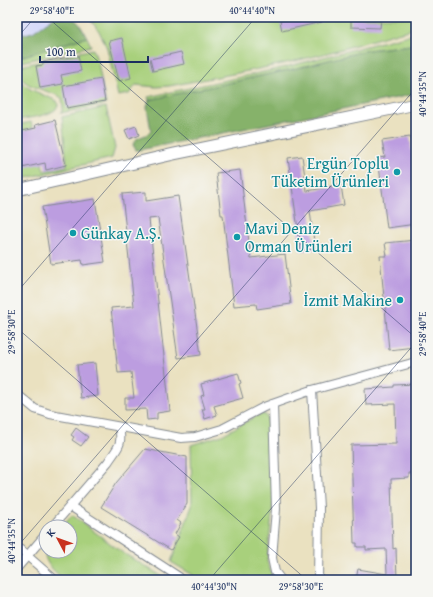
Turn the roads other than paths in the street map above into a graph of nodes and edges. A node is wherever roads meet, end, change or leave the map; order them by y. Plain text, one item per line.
1 (416, 104) edge
2 (416, 112) edge
3 (17, 190) edge
4 (17, 197) edge
5 (416, 362) edge
6 (312, 390) junction
7 (17, 394) edge
8 (272, 404) junction
9 (119, 427) junction
10 (70, 506) junction
11 (59, 519) edge
12 (38, 544) edge
13 (17, 547) edge
14 (28, 556) junction
15 (17, 568) edge
16 (179, 577) dead end
17 (55, 580) edge
18 (281, 580) edge
19 (318, 580) edge

1 - 3 main road
2 - 4 main road
5 - 6 street
6 - 8 street
6 - 19 street
7 - 9 street
8 - 9 street
8 - 18 street
9 - 10 street
10 - 11 street
10 - 16 street
12 - 14 street
13 - 14 street
14 - 15 street
14 - 17 street

